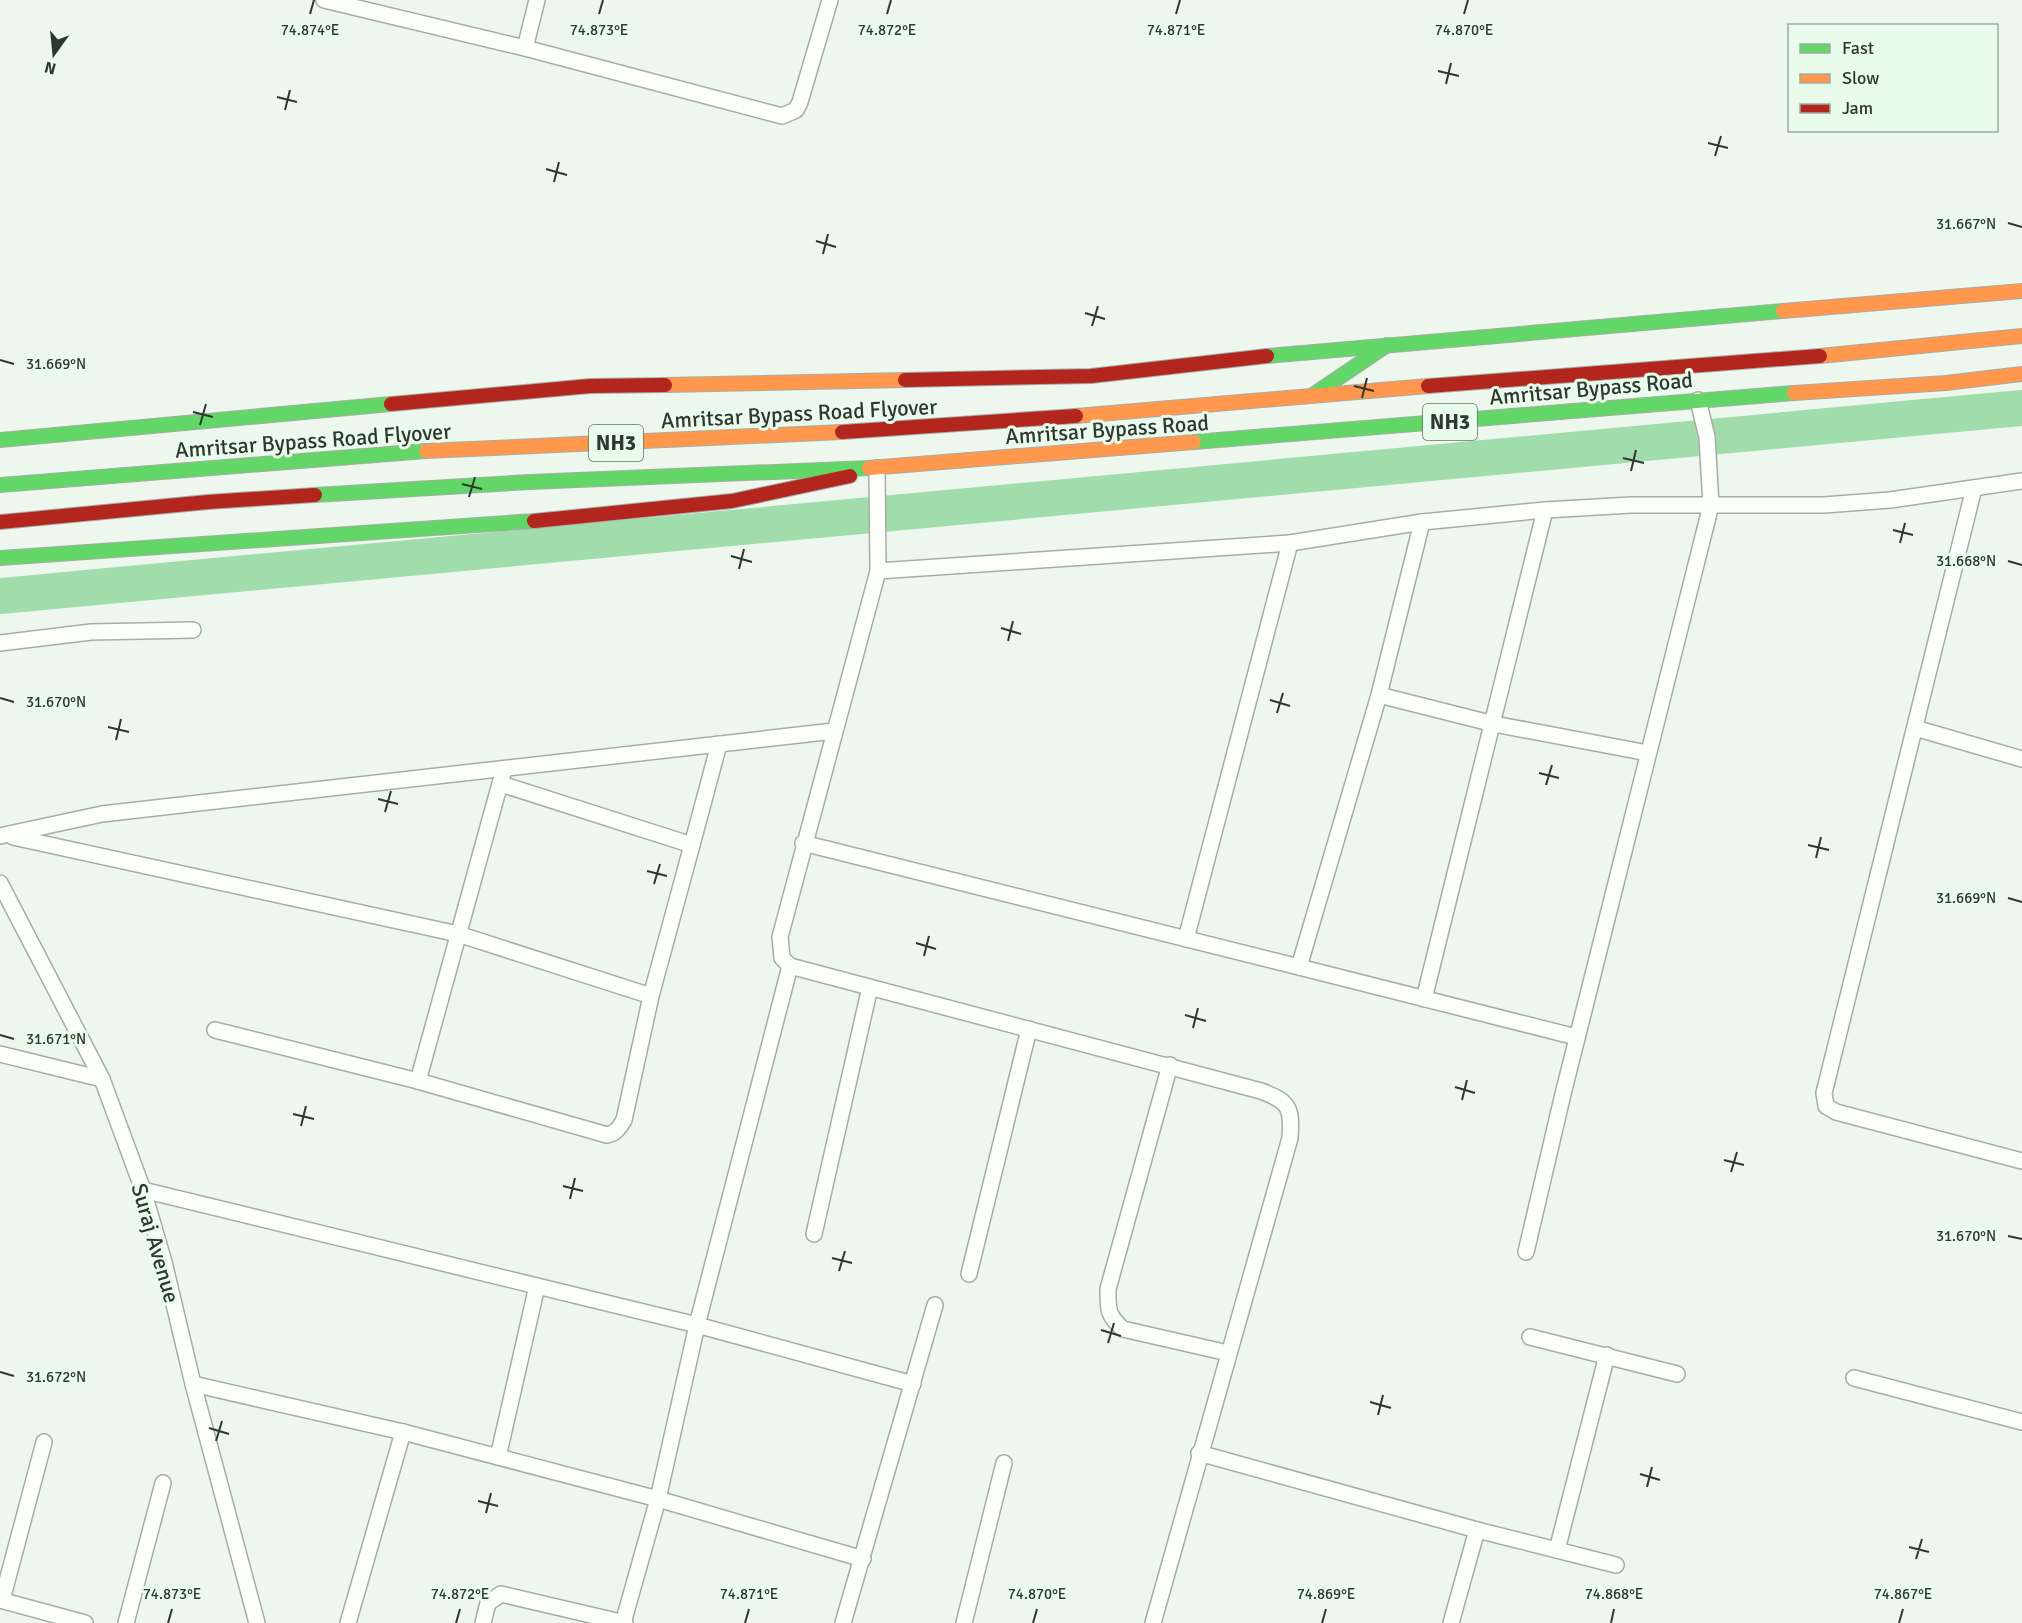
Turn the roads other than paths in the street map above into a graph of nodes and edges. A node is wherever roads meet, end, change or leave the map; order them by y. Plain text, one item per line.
1 (324, 0) edge
2 (537, 0) edge
3 (830, 0) edge
4 (525, 48) junction
5 (2022, 291) edge
6 (2022, 336) edge
7 (1387, 345) junction
8 (2022, 374) edge
9 (1312, 396) junction
10 (1698, 400) junction
11 (0, 440) edge
12 (877, 468) junction
13 (2022, 481) edge
14 (0, 485) edge
15 (1974, 488) junction
16 (1711, 505) junction
17 (1545, 510) junction
18 (0, 522) edge
19 (1422, 522) junction
20 (1290, 543) junction
21 (0, 558) edge
22 (878, 571) junction
23 (193, 630) dead end
24 (0, 643) edge
25 (1378, 695) junction
26 (1494, 724) junction
27 (1915, 728) junction
28 (834, 731) junction
29 (719, 744) junction
30 (1648, 753) junction
31 (2022, 759) edge
32 (503, 777) junction
33 (4, 836) edge
34 (803, 843) junction
35 (692, 845) junction
36 (0, 884) edge
37 (458, 934) junction
38 (1186, 939) junction
39 (790, 966) junction
40 (1299, 967) junction
41 (870, 987) junction
42 (651, 996) junction
43 (1424, 999) junction
44 (1029, 1029) junction
45 (215, 1030) dead end
46 (1576, 1037) junction
47 (0, 1054) edge
48 (1170, 1065) junction
49 (102, 1079) junction
50 (418, 1081) junction
51 (2022, 1161) edge
52 (143, 1190) junction
53 (814, 1234) dead end
54 (1526, 1252) dead end
55 (969, 1274) dead end
56 (537, 1286) junction
57 (935, 1305) dead end
58 (697, 1325) junction
59 (1530, 1337) dead end
60 (1228, 1353) junction
61 (1607, 1355) junction
62 (1677, 1374) dead end
63 (1854, 1378) dead end
64 (193, 1384) junction
65 (913, 1384) junction
66 (2022, 1422) edge
67 (403, 1432) junction
68 (44, 1442) dead end
69 (1199, 1453) junction
70 (498, 1457) junction
71 (1004, 1463) dead end
72 (163, 1483) dead end
73 (658, 1499) junction
74 (1476, 1530) junction
75 (1557, 1550) junction
76 (863, 1559) junction
77 (1616, 1565) dead end
78 (1, 1600) edge
79 (85, 1623) edge
80 (126, 1623) edge
81 (257, 1623) edge
82 (348, 1623) edge
83 (483, 1623) edge
84 (624, 1623) edge
85 (843, 1623) edge
86 (964, 1623) edge
87 (1153, 1623) edge
88 (1451, 1623) edge

1 - 4 street
2 - 4 street
3 - 4 street
5 - 7 main road
6 - 9 main road, Amritsar Bypass Road / NH3
7 - 9 main road
7 - 11 main road
8 - 10 main road, Amritsar Bypass Road / NH3
9 - 14 main road, Amritsar Bypass Road Flyover / NH3
10 - 12 main road, Amritsar Bypass Road / NH3
10 - 16 street
12 - 18 main road, NH3
12 - 21 main road
12 - 22 street
13 - 15 street
15 - 16 street
15 - 27 street
16 - 17 street
16 - 30 street
17 - 19 street
17 - 26 street
19 - 20 street
19 - 25 street
20 - 22 street
20 - 38 street
22 - 28 street
23 - 24 street
25 - 26 street
25 - 40 street
26 - 30 street
26 - 43 street
27 - 31 street
27 - 51 street
28 - 29 street
28 - 34 street
29 - 32 street
29 - 35 street
30 - 46 street
32 - 33 street
32 - 35 street
32 - 37 street
33 - 37 street
34 - 38 street
34 - 39 street
35 - 42 street
36 - 49 street, Suraj Avenue
37 - 42 street
37 - 50 street
38 - 40 street
39 - 41 street
39 - 58 street
40 - 43 street
41 - 44 street
41 - 53 street
42 - 50 street
43 - 46 street
44 - 48 street
44 - 55 street
45 - 50 street
46 - 54 street
47 - 49 street
48 - 60 street
48 - 60 street
49 - 52 street, Suraj Avenue
52 - 56 street
52 - 64 street, Suraj Avenue
56 - 58 street
56 - 70 street
57 - 65 street
58 - 65 street
58 - 73 street
59 - 61 street
60 - 69 street
61 - 62 street
61 - 75 street
63 - 66 street
64 - 67 street
64 - 81 street, Suraj Avenue
65 - 76 street
67 - 70 street
67 - 82 street
68 - 78 street
69 - 74 street
69 - 87 street
70 - 73 street
71 - 86 street
72 - 80 street
73 - 76 street
73 - 84 street
74 - 75 street
74 - 88 street
75 - 77 street
76 - 85 street
78 - 79 street
83 - 84 street

